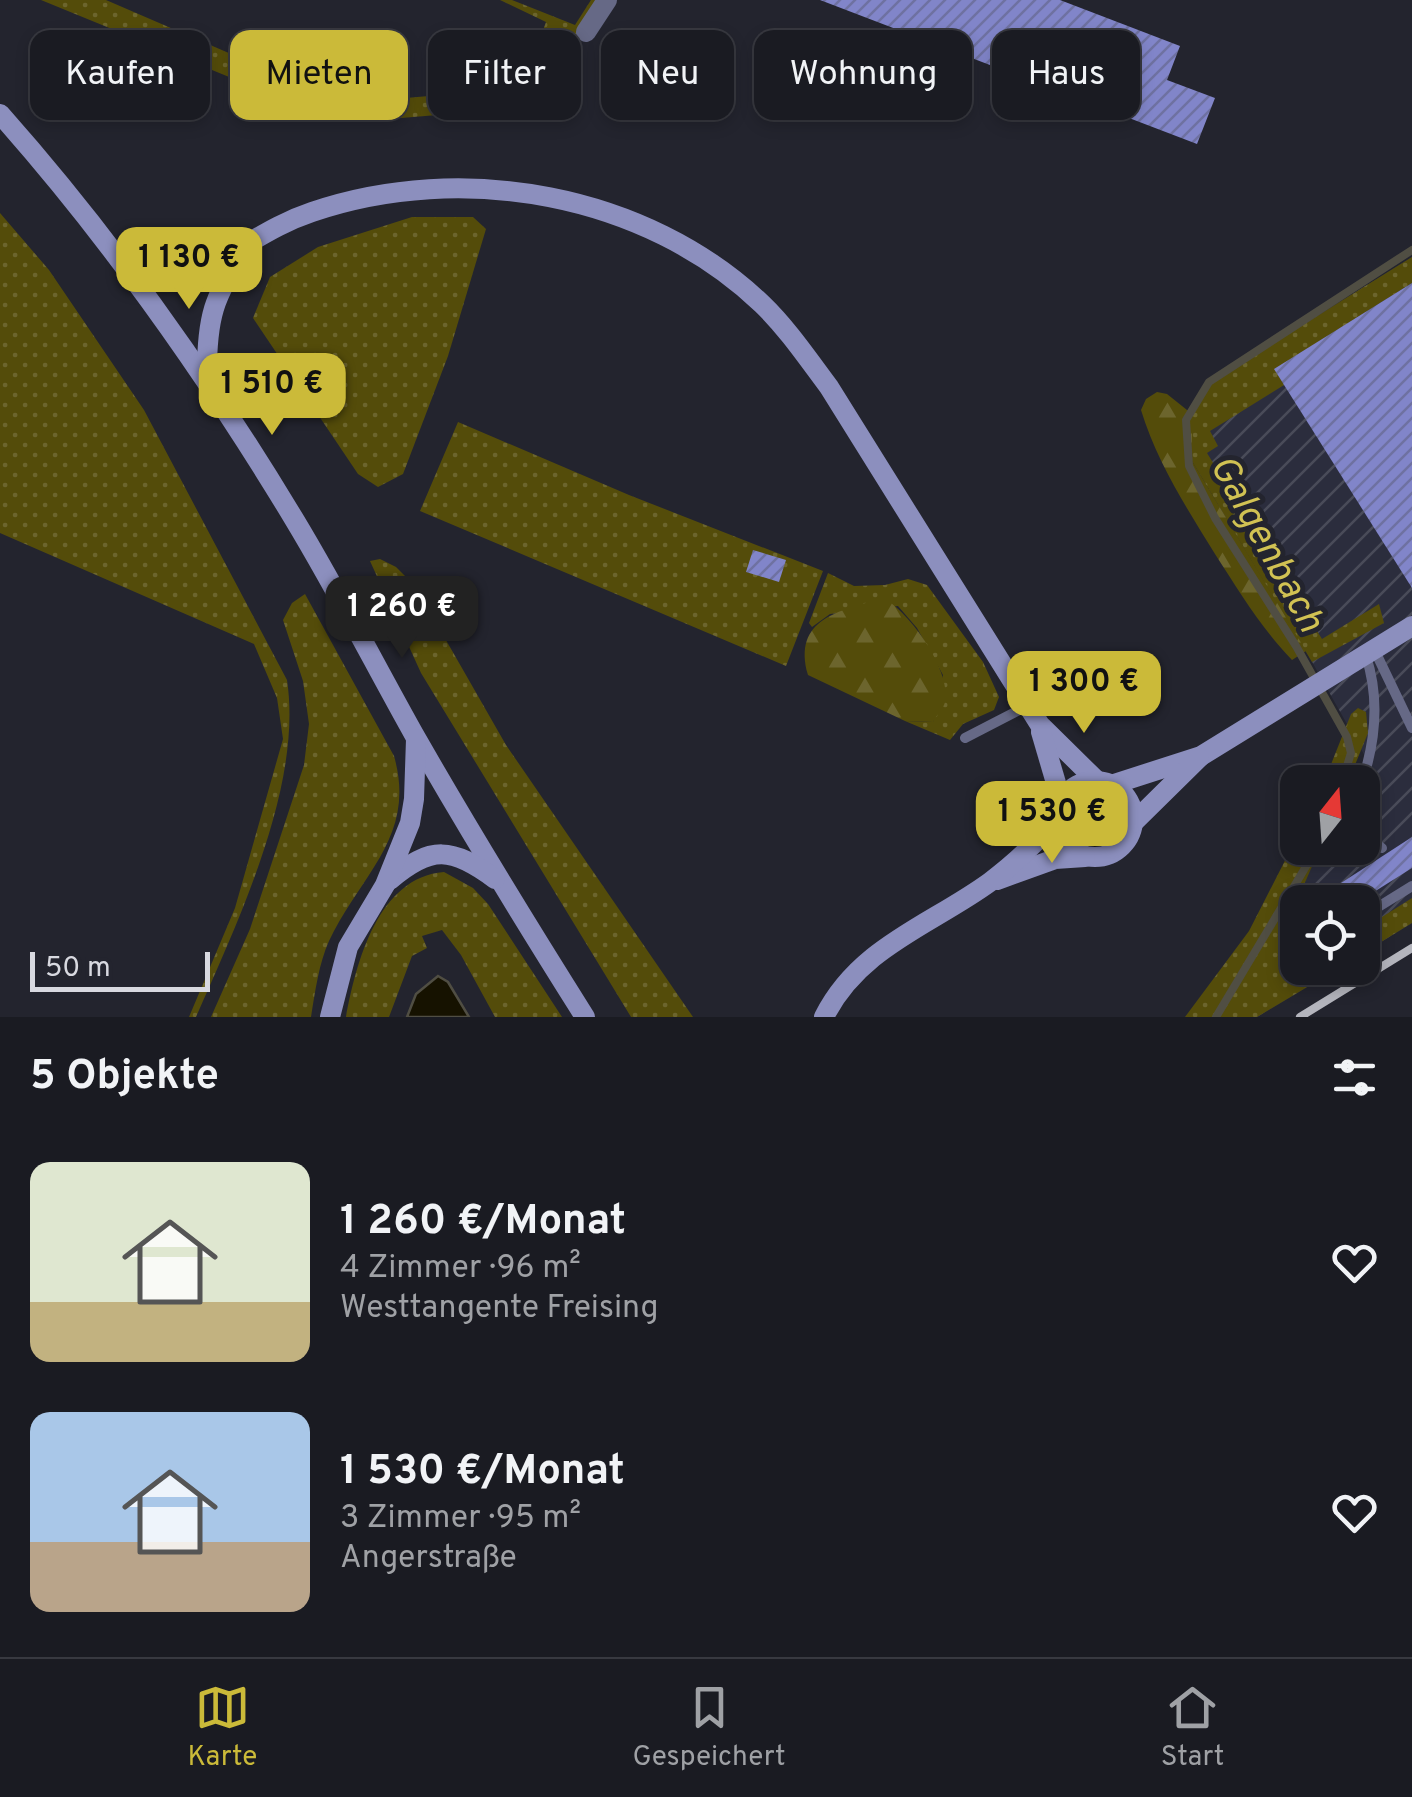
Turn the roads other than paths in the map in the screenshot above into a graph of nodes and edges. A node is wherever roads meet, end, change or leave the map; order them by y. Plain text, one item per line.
1 (607, 0) edge
2 (586, 32) dead end
3 (0, 114) edge
4 (249, 244) junction
5 (129, 271) junction
6 (207, 382) junction
7 (1412, 626) edge
8 (1364, 656) junction
9 (1028, 706) junction
10 (1040, 725) junction
11 (1412, 728) edge
12 (416, 737) junction
13 (965, 738) dead end
14 (1202, 756) junction
15 (1368, 765) edge
16 (1104, 783) junction
17 (1059, 808) junction
18 (1133, 823) junction
19 (1088, 857) junction
20 (990, 882) junction
21 (501, 884) junction
22 (384, 885) junction
23 (1412, 886) edge
24 (1380, 906) edge
25 (330, 1017) edge
26 (585, 1017) edge
27 (824, 1017) edge

1 - 2 street
3 - 5 main road
4 - 5 main road
4 - 6 main road
4 - 9 main road
5 - 6 main road
6 - 12 main road
7 - 8 main road
8 - 11 lane
8 - 14 main road
8 - 15 lane
9 - 10 main road
9 - 13 lane
10 - 16 main road
10 - 17 main road
12 - 21 main road
12 - 22 main road
14 - 16 main road
14 - 18 main road
16 - 17 main road
16 - 18 main road
17 - 19 main road
17 - 20 main road
18 - 19 main road
19 - 20 main road
20 - 27 main road
21 - 22 main road
21 - 26 main road
22 - 25 main road
23 - 24 lane

